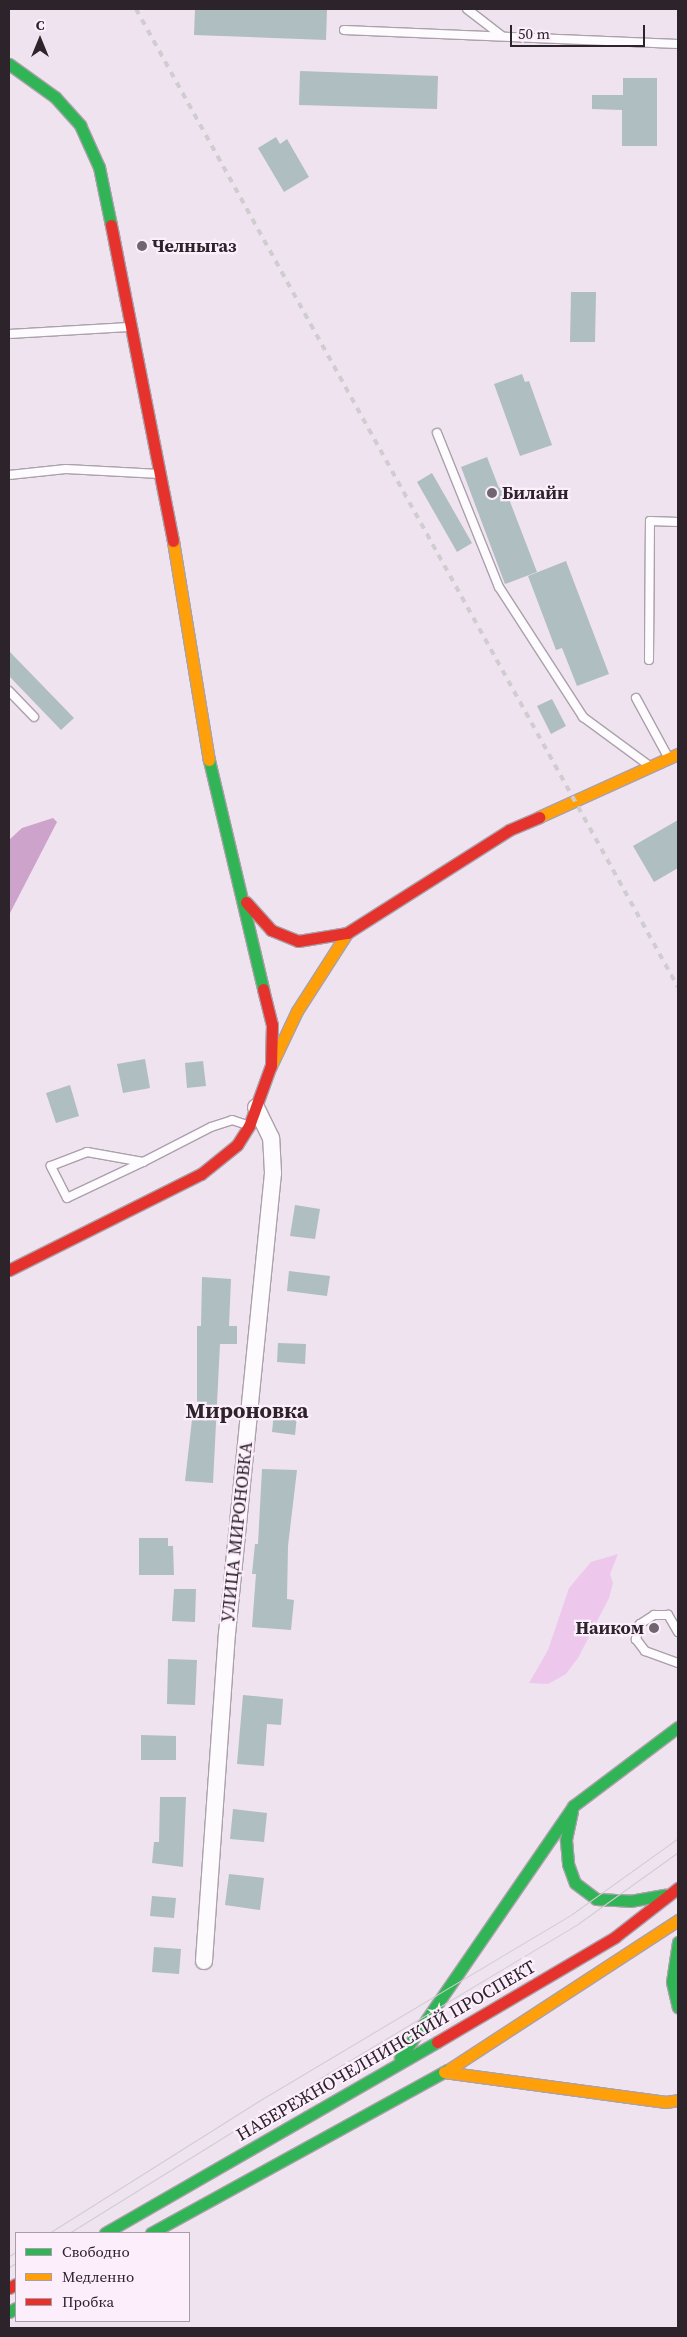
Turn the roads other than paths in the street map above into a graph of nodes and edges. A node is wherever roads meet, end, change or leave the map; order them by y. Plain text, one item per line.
1 (467, 9) edge
2 (344, 30) dead end
3 (504, 37) junction
4 (678, 44) edge
5 (9, 64) edge
6 (134, 327) junction
7 (9, 334) edge
8 (437, 433) dead end
9 (162, 474) junction
10 (9, 475) edge
11 (678, 522) edge
12 (649, 660) dead end
13 (9, 691) edge
14 (636, 698) dead end
15 (34, 716) dead end
16 (673, 755) edge
17 (649, 766) junction
18 (244, 900) junction
19 (347, 933) junction
20 (271, 1066) junction
21 (256, 1107) junction
22 (249, 1126) junction
23 (144, 1162) junction
24 (9, 1270) edge
25 (678, 1632) edge
26 (678, 1662) edge
27 (678, 1727) edge
28 (574, 1806) junction
29 (674, 1891) edge
30 (678, 1920) edge
31 (678, 1942) edge
32 (204, 1961) dead end
33 (678, 2007) edge
34 (392, 2069) junction
35 (444, 2072) junction
36 (678, 2100) edge
37 (106, 2232) edge
38 (153, 2232) edge

1 - 3 lane
2 - 3 lane
3 - 4 lane
5 - 6 main road
6 - 7 lane
6 - 9 main road
8 - 17 lane
9 - 10 lane
9 - 18 main road
11 - 12 lane
13 - 15 lane
14 - 16 lane
16 - 17 main road
17 - 19 main road
18 - 19 main road
18 - 20 main road
19 - 20 main road
20 - 21 main road
21 - 22 main road
21 - 32 street, УЛИЦА МИРОНОВКА
22 - 23 lane
22 - 24 main road
23 - 23 lane
25 - 26 lane
27 - 28 main road
28 - 29 main road
28 - 34 main road
29 - 34 main road, НАБЕРЕЖНОЧЕЛНИНСКИЙ ПРОСПЕКТ
30 - 35 main road
31 - 33 main road
34 - 37 main road, НАБЕРЕЖНОЧЕЛНИНСКИЙ ПРОСПЕКТ
35 - 36 main road
35 - 38 main road

